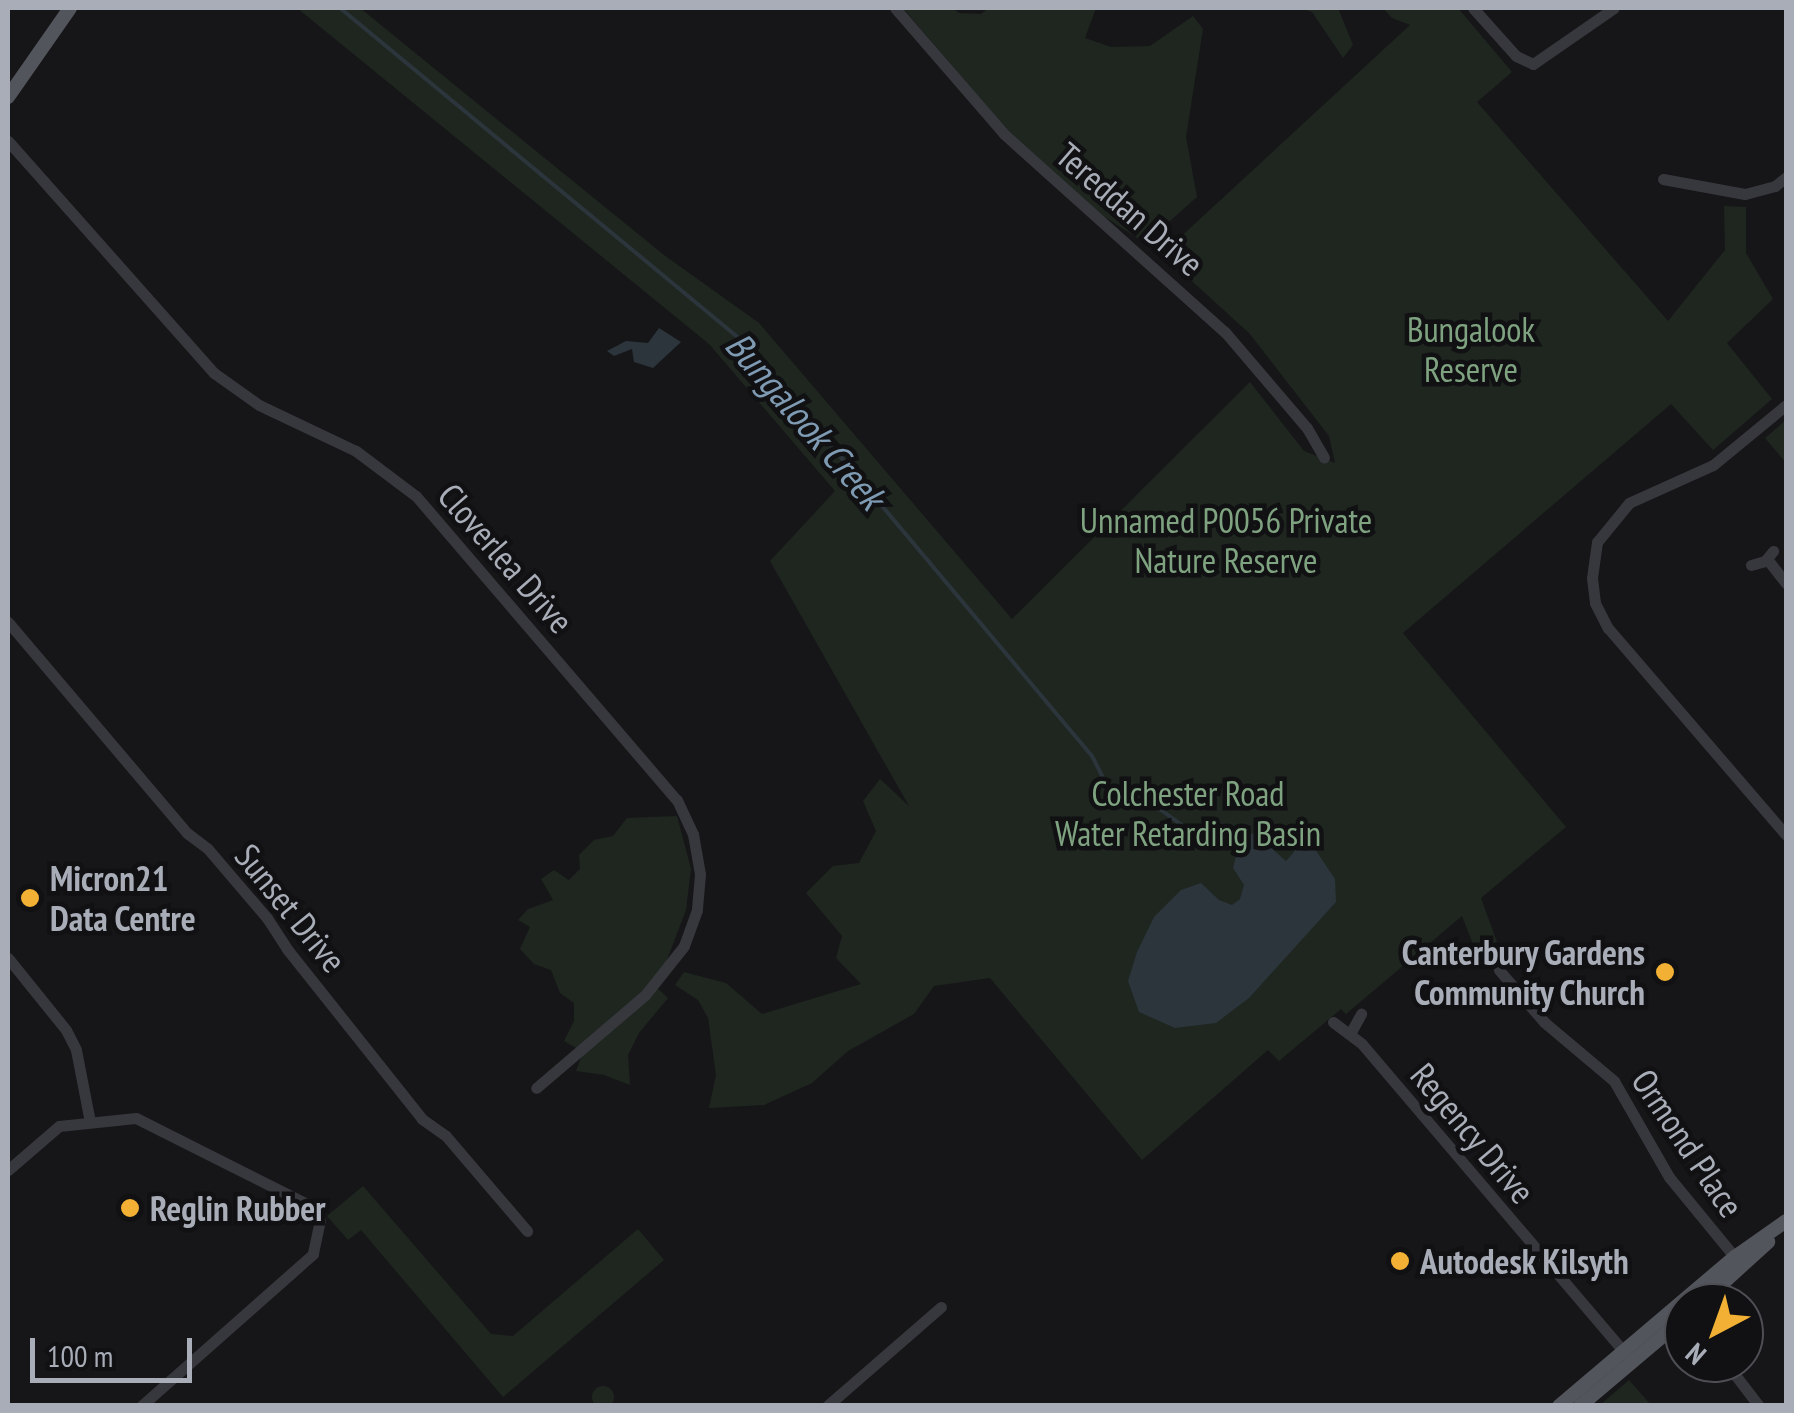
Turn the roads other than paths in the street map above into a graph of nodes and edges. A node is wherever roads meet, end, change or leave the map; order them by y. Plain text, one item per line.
1 (70, 8) edge
2 (895, 8) edge
3 (1473, 8) edge
4 (1614, 8) edge
5 (8, 97) edge
6 (8, 141) edge
7 (1786, 177) edge
8 (1663, 179) dead end
9 (1786, 404) edge
10 (1324, 456) dead end
11 (1752, 565) dead end
12 (1786, 583) edge
13 (8, 622) edge
14 (1786, 836) edge
15 (8, 958) edge
16 (1499, 970) dead end
17 (1361, 1014) dead end
18 (1333, 1022) dead end
19 (1350, 1032) junction
20 (536, 1088) dead end
21 (90, 1122) junction
22 (8, 1170) edge
23 (1786, 1223) edge
24 (527, 1231) dead end
25 (1739, 1261) junction
26 (1714, 1283) edge
27 (1719, 1283) edge
28 (941, 1307) dead end
29 (1664, 1326) edge
30 (1626, 1355) junction
31 (1741, 1383) edge
32 (140, 1406) edge
33 (826, 1406) edge
34 (1559, 1406) edge
35 (1580, 1406) edge
36 (1759, 1406) edge

1 - 5 main road
2 - 10 street, Tereddan Drive
3 - 4 street
6 - 20 street, Cloverlea Drive
7 - 8 street
9 - 14 street
11 - 12 street
13 - 24 street, Sunset Drive
15 - 21 street
16 - 25 street, Ormond Place
17 - 19 street
18 - 19 street, Regency Drive
19 - 30 street, Regency Drive
21 - 22 street
21 - 32 street
23 - 25 main road
25 - 26 main road
25 - 27 main road
28 - 33 street
29 - 30 main road
30 - 34 main road
30 - 35 main road
31 - 36 street

